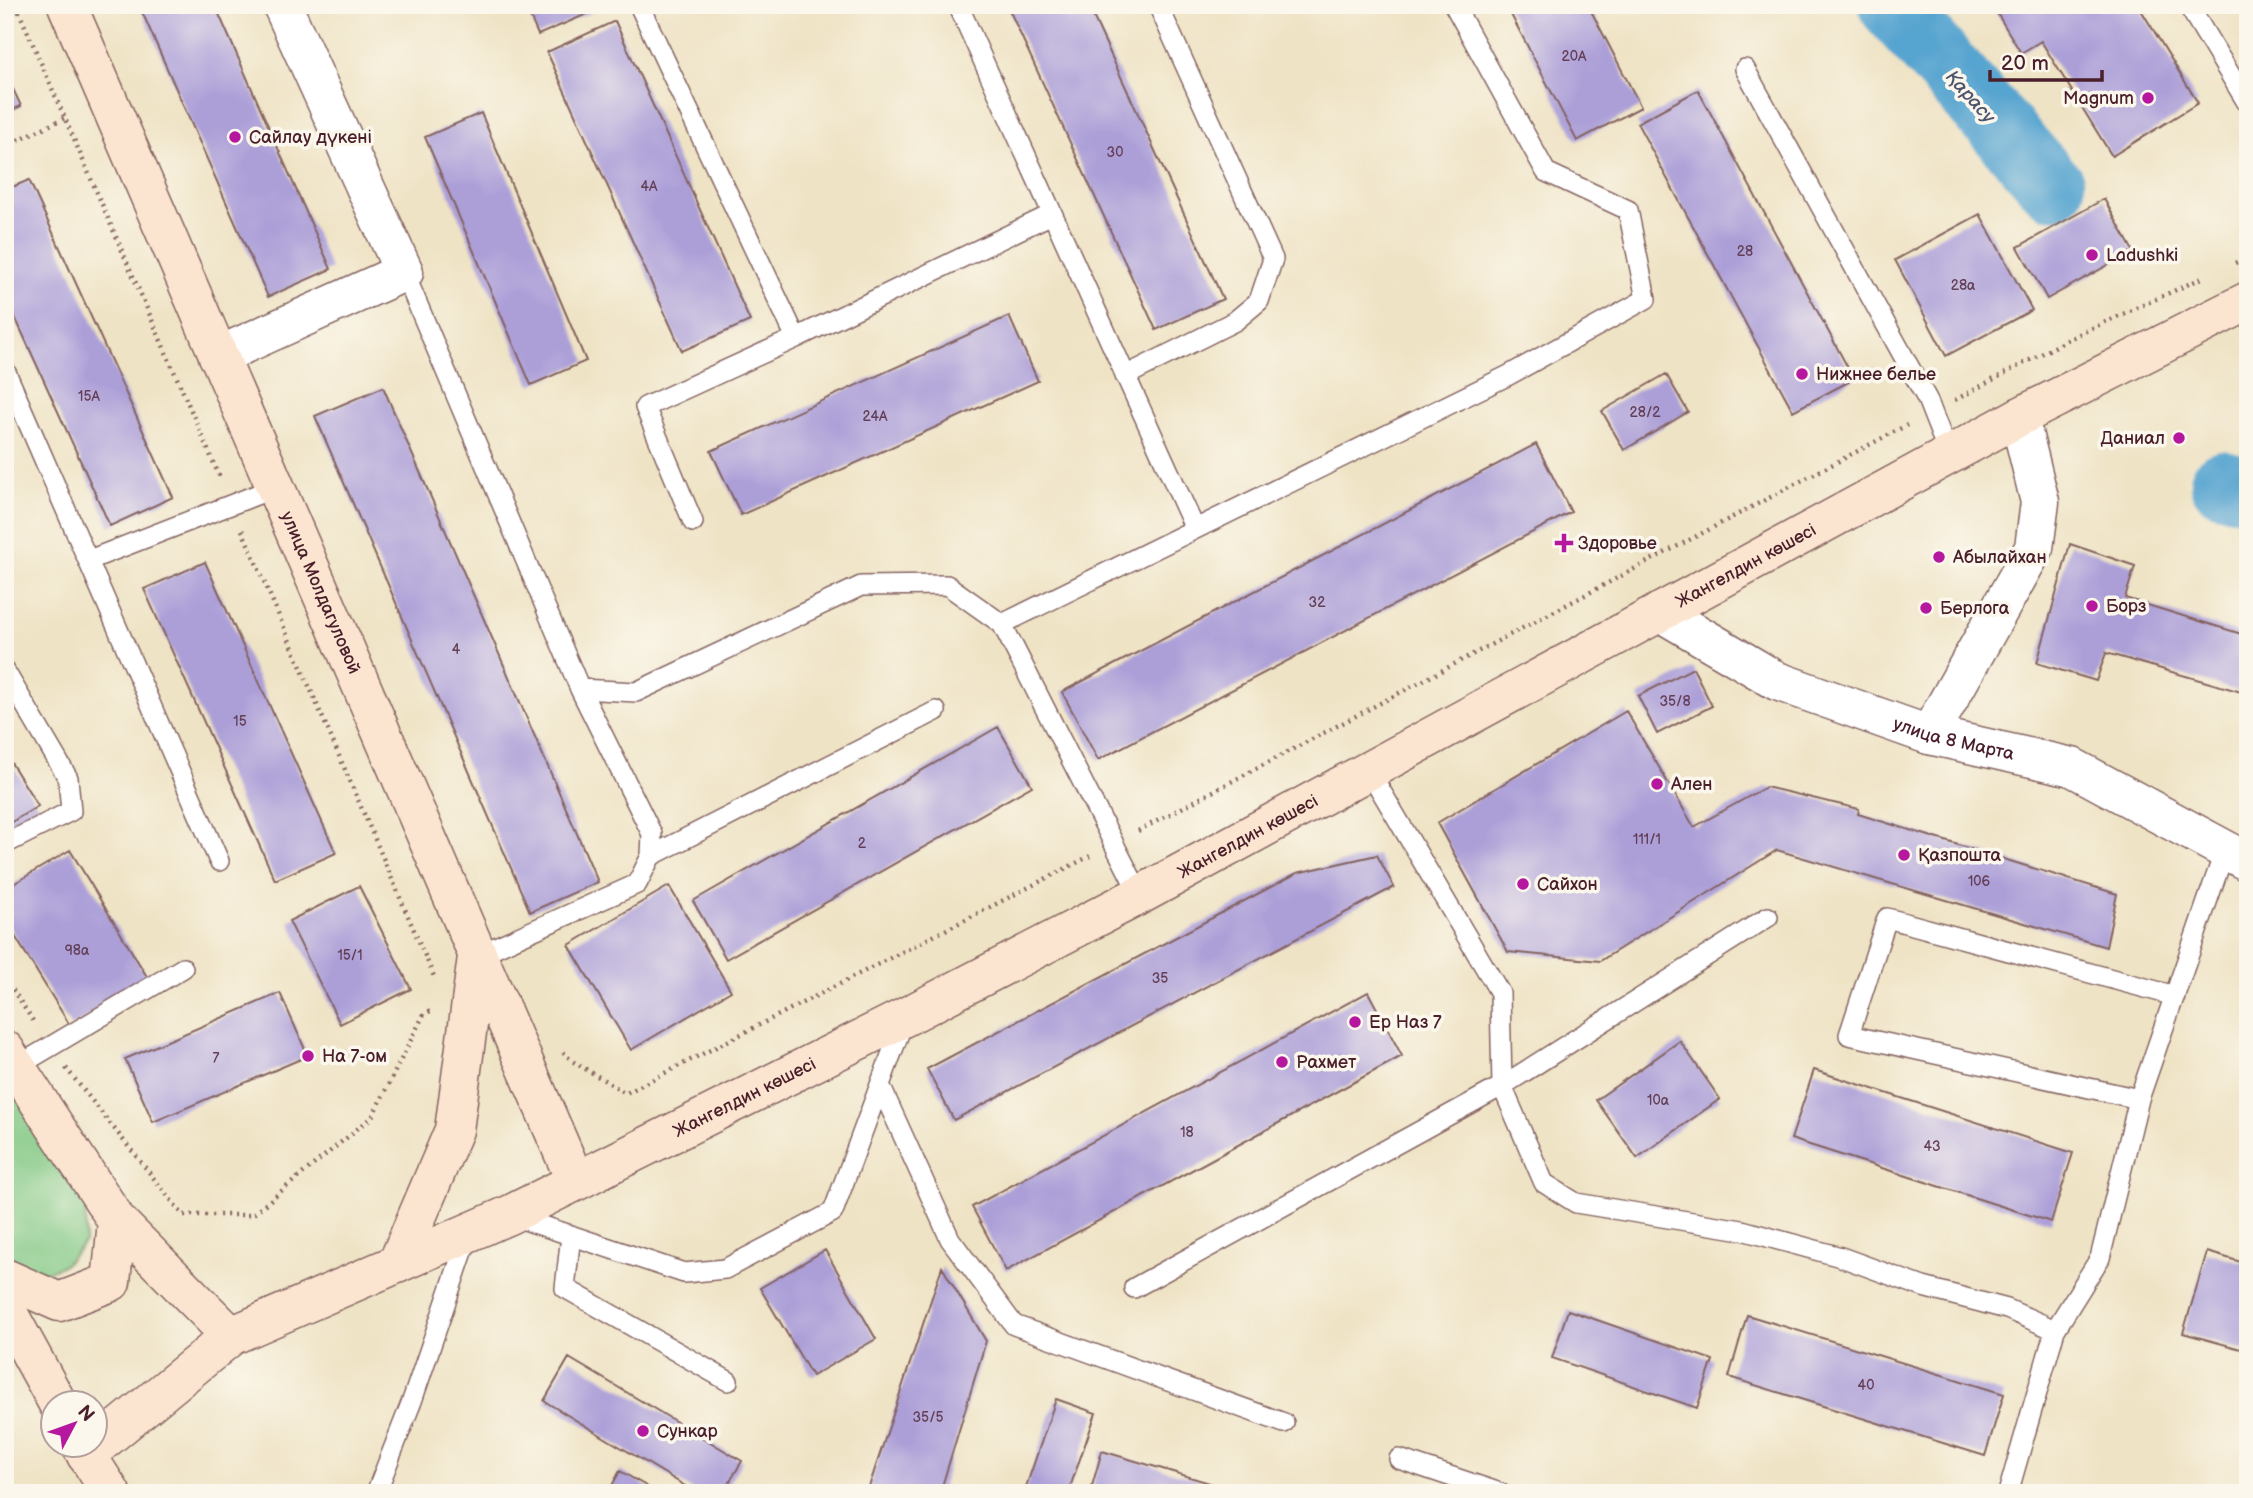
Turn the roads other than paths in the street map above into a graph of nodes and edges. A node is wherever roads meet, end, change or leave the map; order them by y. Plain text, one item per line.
1 (67, 5) edge
2 (282, 5) edge
3 (639, 5) edge
4 (958, 5) edge
5 (1158, 5) edge
6 (1454, 5) edge
7 (2188, 5) edge
8 (1745, 69) dead end
9 (2248, 104) edge
10 (1052, 214) junction
11 (404, 272) junction
12 (2248, 301) edge
13 (796, 338) junction
14 (218, 356) junction
15 (5, 370) edge
16 (1125, 376) junction
17 (2019, 417) junction
18 (1949, 455) junction
19 (274, 488) junction
20 (692, 522) dead end
21 (1195, 529) junction
22 (89, 560) junction
23 (1660, 612) junction
24 (1002, 624) junction
25 (5, 671) edge
26 (580, 689) junction
27 (936, 711) dead end
28 (1929, 734) junction
29 (1368, 769) junction
30 (5, 845) edge
31 (651, 856) junction
32 (2236, 856) edge
33 (219, 861) dead end
34 (1140, 895) junction
35 (1768, 917) dead end
36 (183, 968) dead end
37 (475, 973) junction
38 (2175, 996) junction
39 (905, 1017) junction
40 (11, 1058) edge
41 (880, 1085) junction
42 (1502, 1086) junction
43 (2139, 1099) junction
44 (575, 1180) junction
45 (509, 1215) junction
46 (117, 1221) junction
47 (469, 1233) junction
48 (571, 1235) junction
49 (397, 1264) junction
50 (5, 1278) edge
51 (1134, 1288) dead end
52 (5, 1307) edge
53 (2055, 1330) junction
54 (231, 1336) junction
55 (728, 1381) dead end
56 (50, 1390) edge
57 (1284, 1423) dead end
58 (108, 1431) edge
59 (1399, 1459) dead end
60 (90, 1460) edge
61 (111, 1493) edge
62 (376, 1493) edge
63 (1500, 1493) edge
64 (2008, 1493) edge

1 - 14 main road, улица Молдагуловой
2 - 11 street
3 - 13 lane
4 - 10 lane
5 - 16 lane
6 - 21 lane
7 - 9 lane
8 - 18 lane
10 - 13 lane
10 - 16 lane
11 - 14 street
11 - 26 lane
12 - 17 main road, Жангелдин көшесі
13 - 20 lane
14 - 19 main road, улица Молдагуловой
15 - 22 lane
16 - 21 lane
17 - 18 main road, Жангелдин көшесі
17 - 28 street
18 - 23 main road, Жангелдин көшесі
19 - 22 lane
19 - 37 main road, улица Молдагуловой
21 - 24 lane
22 - 33 lane
23 - 28 street, улица 8 Марта
23 - 29 main road, Жангелдин көшесі
24 - 26 lane
24 - 34 lane
25 - 30 lane
26 - 31 lane
27 - 31 lane
28 - 32 street, улица 8 Марта
29 - 34 main road, Жангелдин көшесі
29 - 42 lane
31 - 37 lane
32 - 38 lane
34 - 39 main road, Жангелдин көшесі
35 - 42 lane
36 - 40 lane
37 - 44 main road, улица Молдагуловой
37 - 49 main road
38 - 43 lane
38 - 43 lane
39 - 41 lane
39 - 44 main road, Жангелдин көшесі
40 - 46 main road
41 - 48 lane
41 - 57 lane
42 - 51 lane
42 - 53 lane
43 - 53 lane
44 - 45 main road, Жангелдин көшесі
45 - 47 main road, Жангелдин көшесі
45 - 48 lane
46 - 50 main road
46 - 54 main road
47 - 49 main road, Жангелдин көшесі
47 - 62 lane
48 - 55 lane
49 - 54 main road, Жангелдин көшесі
52 - 56 main road
53 - 64 lane
54 - 58 main road, Жангелдин көшесі
59 - 63 lane
60 - 61 main road

